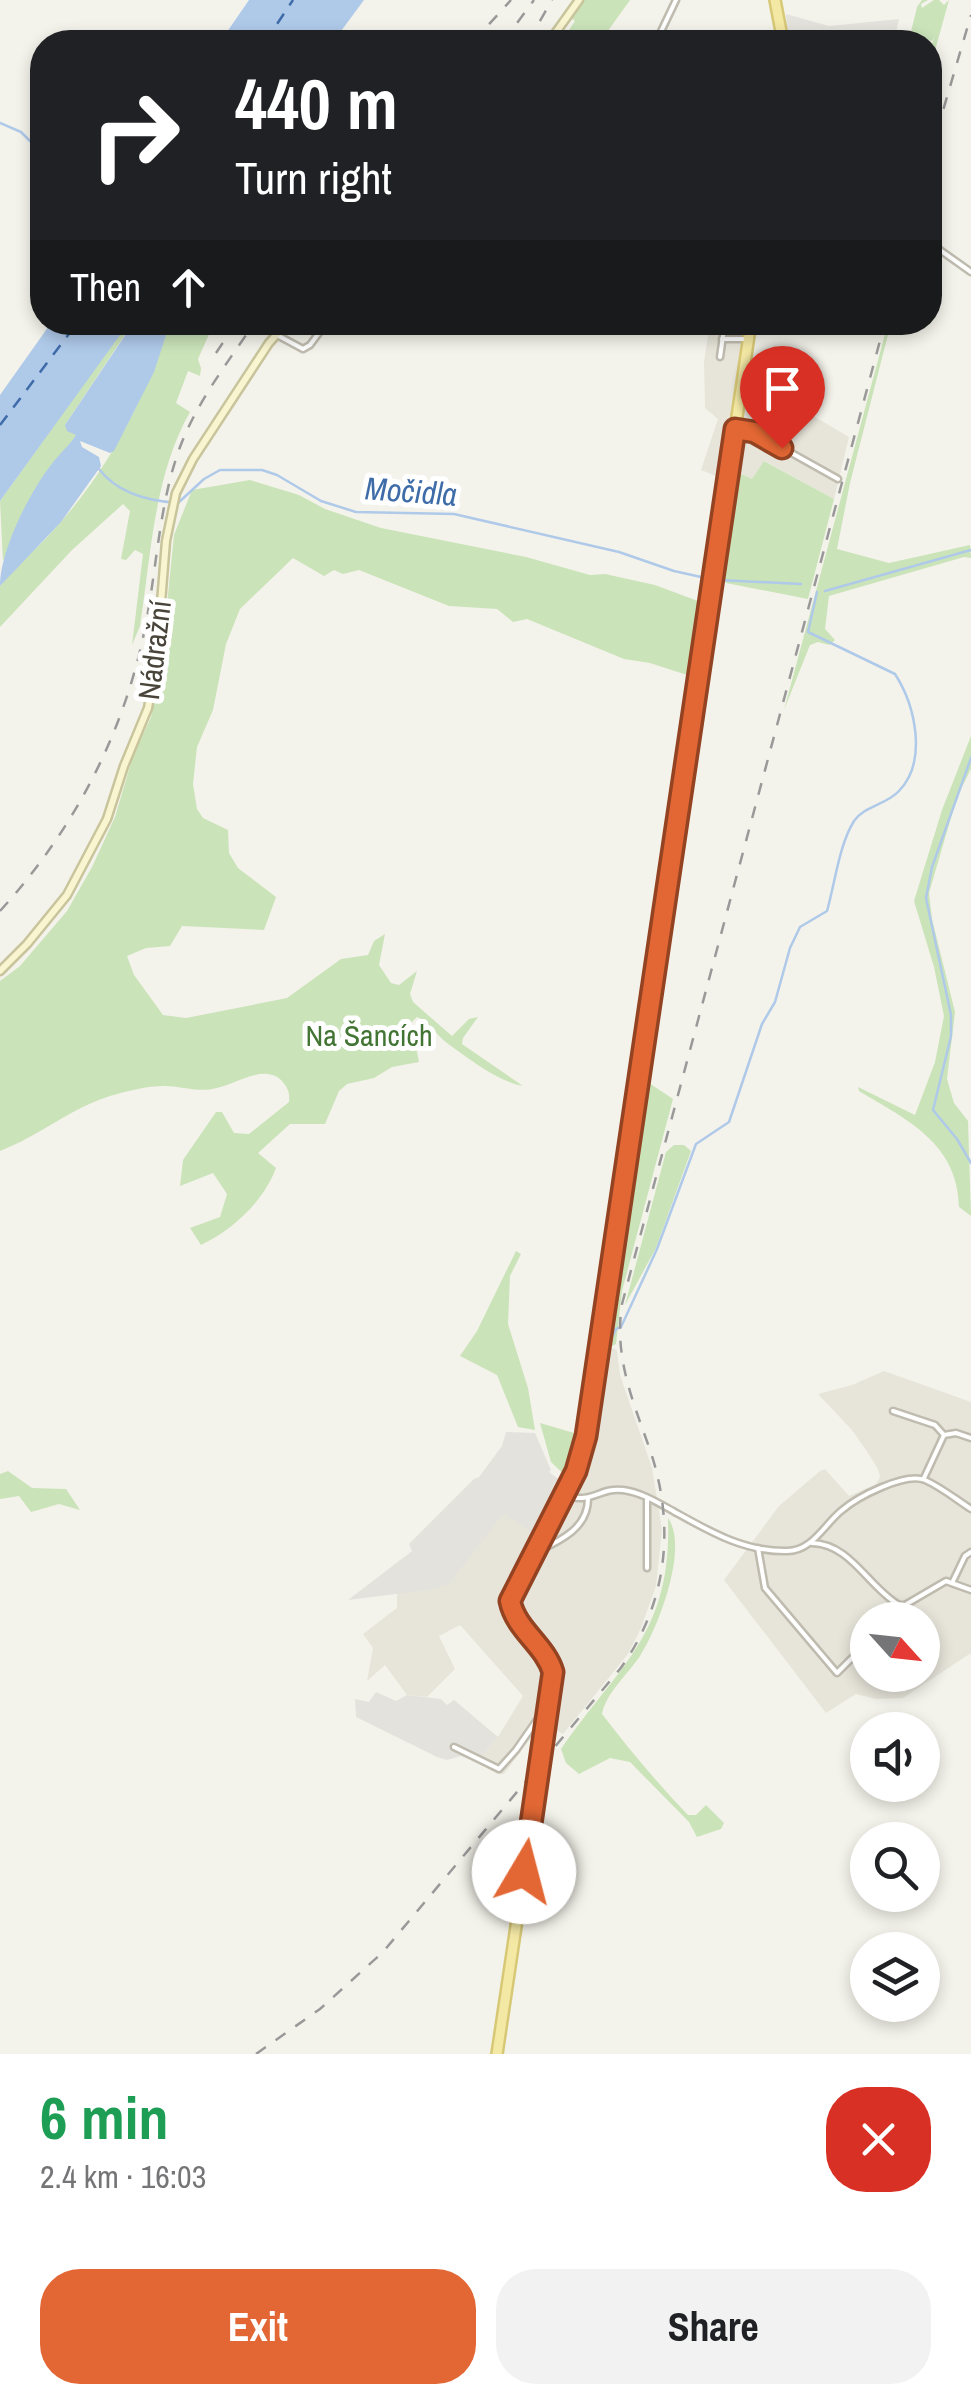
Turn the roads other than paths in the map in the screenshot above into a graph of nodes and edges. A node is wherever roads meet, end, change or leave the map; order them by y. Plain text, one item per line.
1 (579, 0) edge
2 (676, 0) edge
3 (776, 0) edge
4 (558, 30) edge
5 (662, 30) edge
6 (781, 30) edge
7 (942, 251) edge
8 (971, 272) edge
9 (275, 335) edge
10 (278, 335) edge
11 (317, 335) edge
12 (723, 335) edge
13 (750, 335) edge
14 (722, 339) junction
15 (749, 339) junction
16 (720, 357) dead end
17 (735, 429) junction
18 (838, 479) dead end
19 (0, 970) edge
20 (893, 1411) dead end
21 (944, 1435) junction
22 (971, 1438) edge
23 (924, 1479) junction
24 (563, 1495) junction
25 (647, 1498) junction
26 (588, 1500) junction
27 (971, 1509) edge
28 (811, 1543) junction
29 (758, 1548) junction
30 (971, 1552) edge
31 (532, 1553) junction
32 (648, 1568) dead end
33 (953, 1581) junction
34 (970, 1589) edge
35 (892, 1601) joint
36 (850, 1660) edge
37 (549, 1704) junction
38 (454, 1747) dead end
39 (498, 2054) edge

1 - 4 main road
2 - 5 street
3 - 6 main road
7 - 8 street
9 - 19 main road, Nádražní
10 - 11 street
12 - 14 street
13 - 15 main road
14 - 15 street
14 - 16 street
15 - 17 main road
17 - 18 street
17 - 24 main road
20 - 21 street
21 - 22 street
21 - 23 street
23 - 27 street
23 - 28 street
24 - 26 street
24 - 31 main road
25 - 26 street
25 - 29 street
25 - 32 street
26 - 31 street
28 - 29 street
28 - 35 street
29 - 36 street
30 - 33 street
31 - 37 main road
33 - 34 street
33 - 35 street
37 - 38 street
37 - 39 main road

